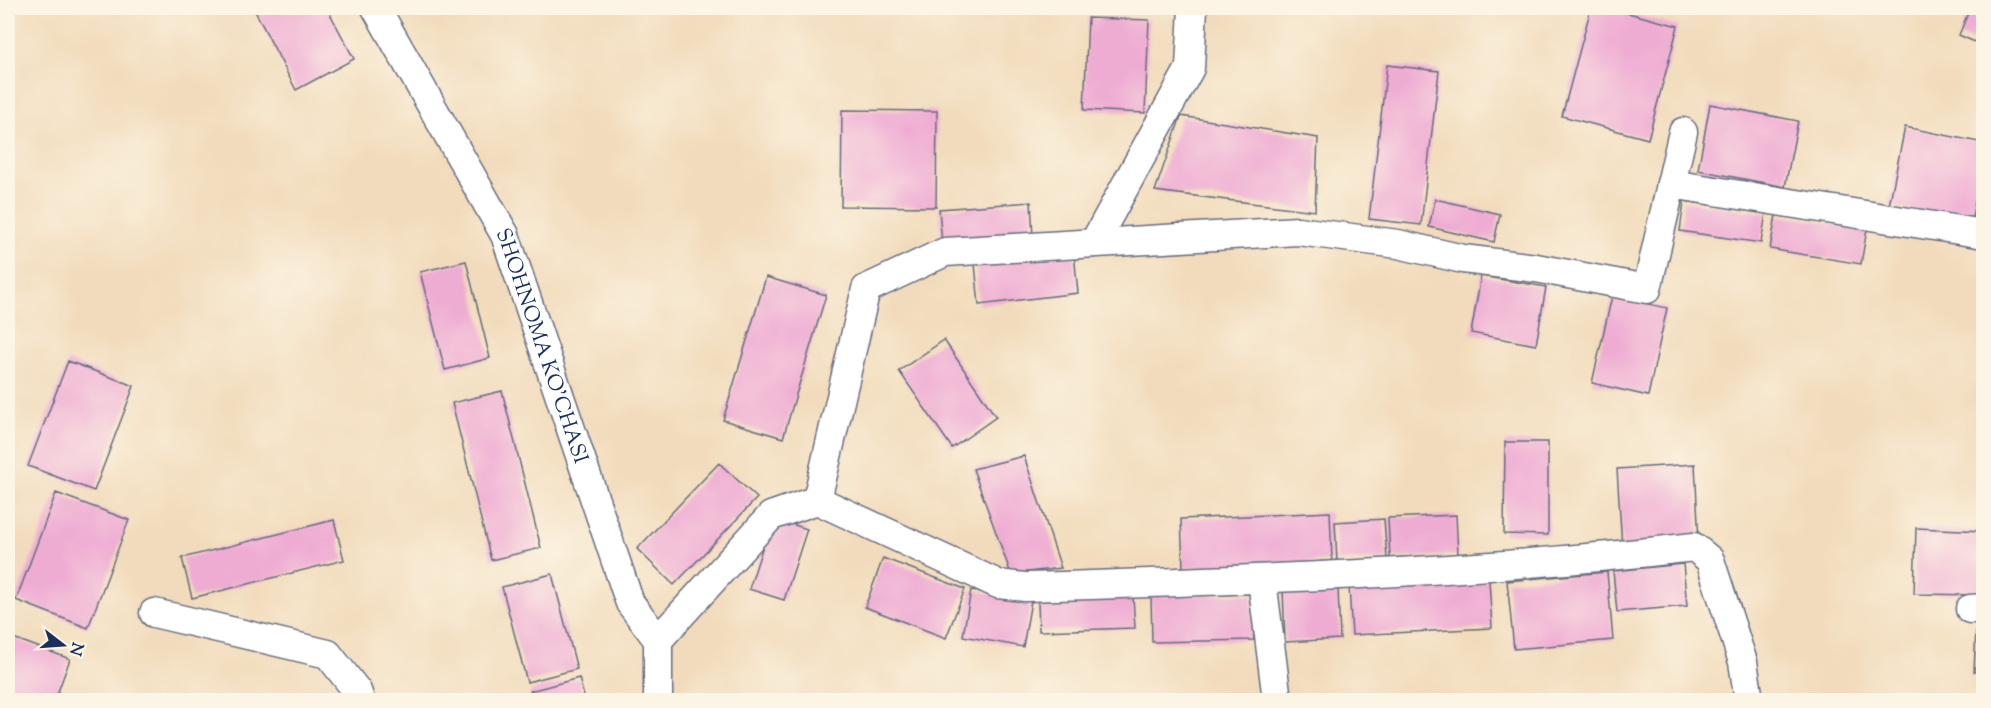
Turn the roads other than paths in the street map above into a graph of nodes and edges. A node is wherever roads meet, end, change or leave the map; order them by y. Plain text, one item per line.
1 (376, 8) edge
2 (1193, 8) edge
3 (1683, 132) dead end
4 (1671, 184) junction
5 (1983, 234) edge
6 (1095, 241) junction
7 (817, 500) junction
8 (1262, 580) junction
9 (154, 613) dead end
10 (658, 640) junction
11 (360, 700) edge
12 (658, 700) edge
13 (1277, 700) edge
14 (1749, 700) edge

1 - 10 street, SHOHNOMA KO'CHASI
2 - 6 street
3 - 4 street
4 - 5 street
4 - 6 street
6 - 7 street
7 - 8 street
7 - 10 street
8 - 13 street
8 - 14 street
9 - 11 street
10 - 12 street

